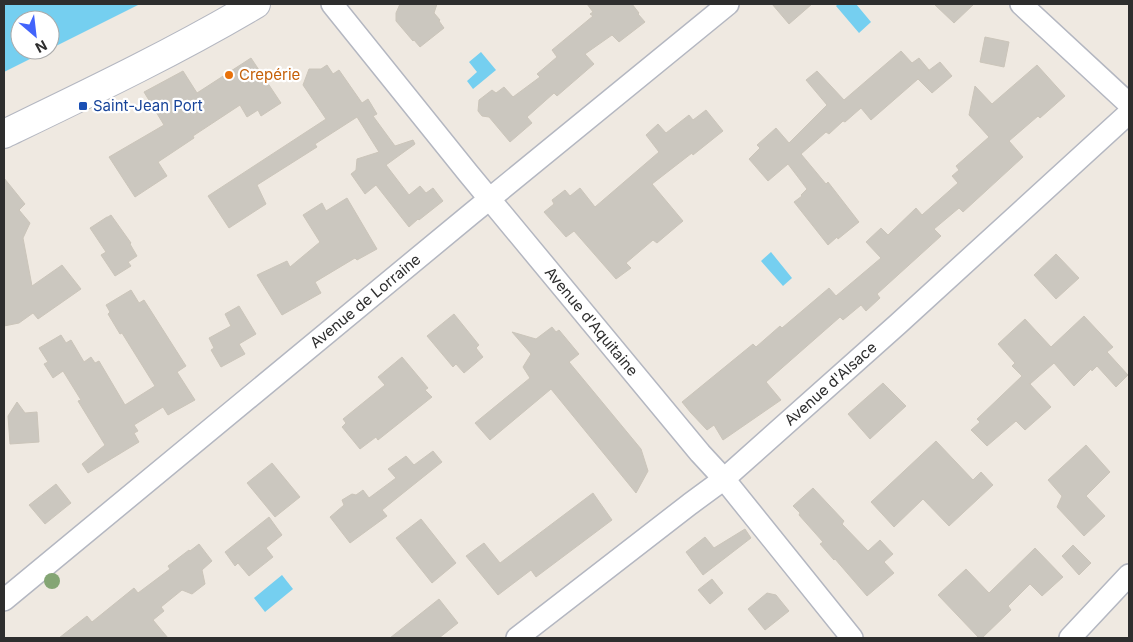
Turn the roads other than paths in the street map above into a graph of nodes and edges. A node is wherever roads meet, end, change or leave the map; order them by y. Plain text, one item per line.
1 (256, 4) edge
2 (332, 4) edge
3 (728, 4) edge
4 (1020, 4) edge
5 (1129, 104) edge
6 (1129, 113) edge
7 (4, 134) edge
8 (490, 199) junction
9 (724, 480) junction
10 (1129, 575) edge
11 (4, 600) edge
12 (517, 638) edge
13 (852, 638) edge
14 (1070, 638) edge

1 - 7 main road
2 - 8 street, Avenue d'Aquitaine
3 - 8 street, Avenue de Lorraine
4 - 5 street
6 - 9 street, Avenue d'Alsace
8 - 9 street, Avenue d'Aquitaine
8 - 11 street, Avenue de Lorraine
9 - 12 street, Avenue d'Alsace
9 - 13 street, Avenue d'Aquitaine
10 - 14 street

